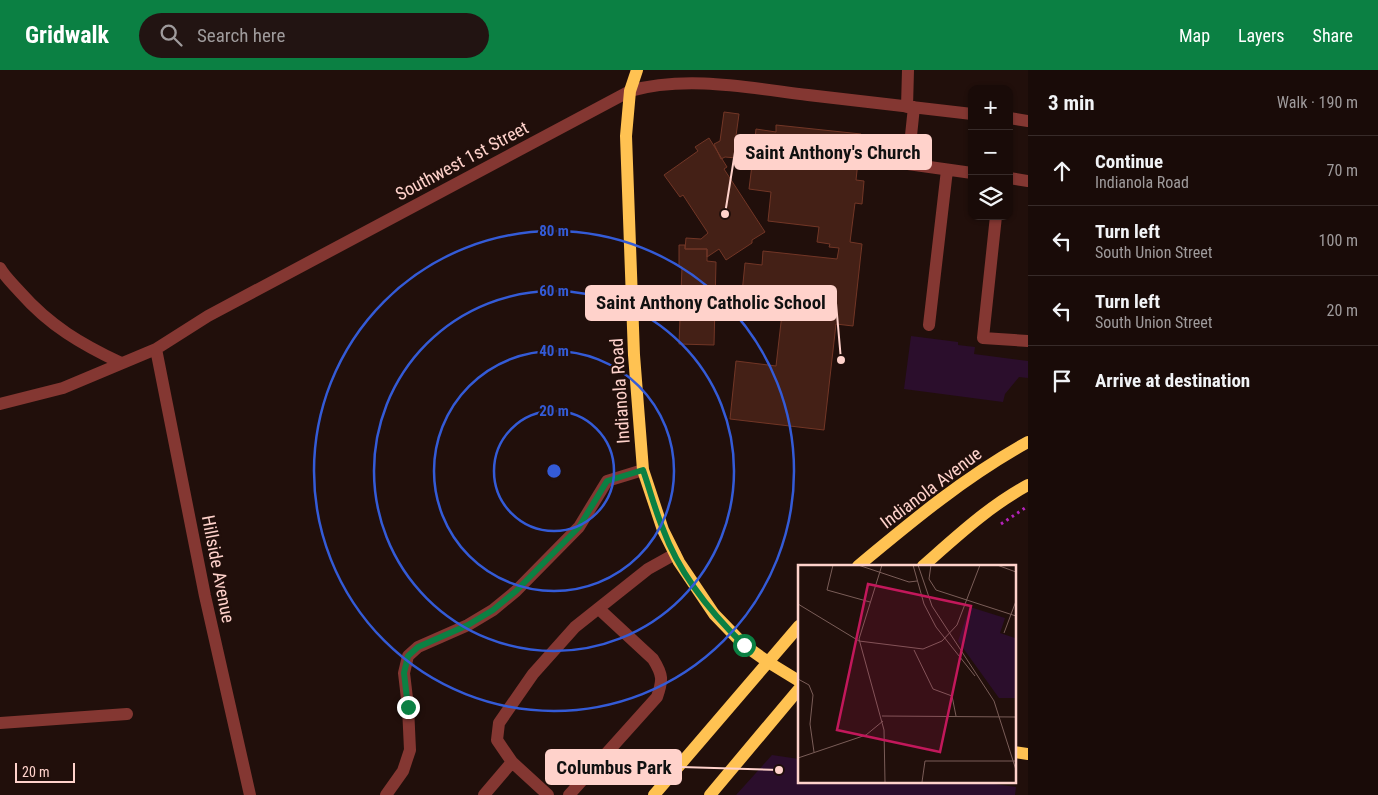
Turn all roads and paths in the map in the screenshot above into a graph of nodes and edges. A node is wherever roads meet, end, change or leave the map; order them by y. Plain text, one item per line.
1 (637, 70) edge
2 (908, 70) edge
3 (630, 91) junction
4 (911, 107) junction
5 (968, 114) edge
6 (1013, 118) edge
7 (1028, 120) edge
8 (947, 170) junction
9 (968, 173) edge
10 (1013, 179) edge
11 (1028, 181) edge
12 (996, 220) edge
13 (0, 268) edge
14 (930, 325) dead end
15 (1028, 341) edge
16 (156, 349) junction
17 (122, 363) junction
18 (0, 404) edge
19 (1028, 442) edge
20 (643, 470) junction
21 (1028, 484) edge
22 (675, 554) junction
23 (859, 565) edge
24 (924, 565) edge
25 (599, 609) junction
26 (798, 627) edge
27 (768, 662) junction
28 (798, 680) edge
29 (798, 690) edge
30 (127, 714) dead end
31 (0, 723) edge
32 (512, 762) junction
33 (489, 793) edge
34 (250, 795) edge
35 (386, 795) edge
36 (548, 795) edge
37 (569, 795) edge
38 (654, 795) edge
39 (710, 795) edge

1 - 3 main road, Indianola Road
2 - 4 street
3 - 4 street, Southwest 1st Street
3 - 16 street, Southwest 1st Street
3 - 20 main road, Indianola Road
4 - 5 street, Southwest 1st Street
4 - 8 street
6 - 7 street
8 - 9 street
8 - 14 street
10 - 11 street
12 - 15 street
13 - 17 street
16 - 17 street, Southwest 1st Street
16 - 34 street, Hillside Avenue
17 - 18 street, Southwest 1st Street
19 - 23 main road, Indianola Avenue
20 - 22 main road, Indianola Road
20 - 35 street
21 - 24 main road
22 - 25 street
22 - 27 main road, Indianola Road
25 - 32 street
25 - 37 street
26 - 27 main road
27 - 28 main road, Indianola Road
27 - 38 main road
29 - 39 main road
30 - 31 street
32 - 33 street
32 - 36 street

